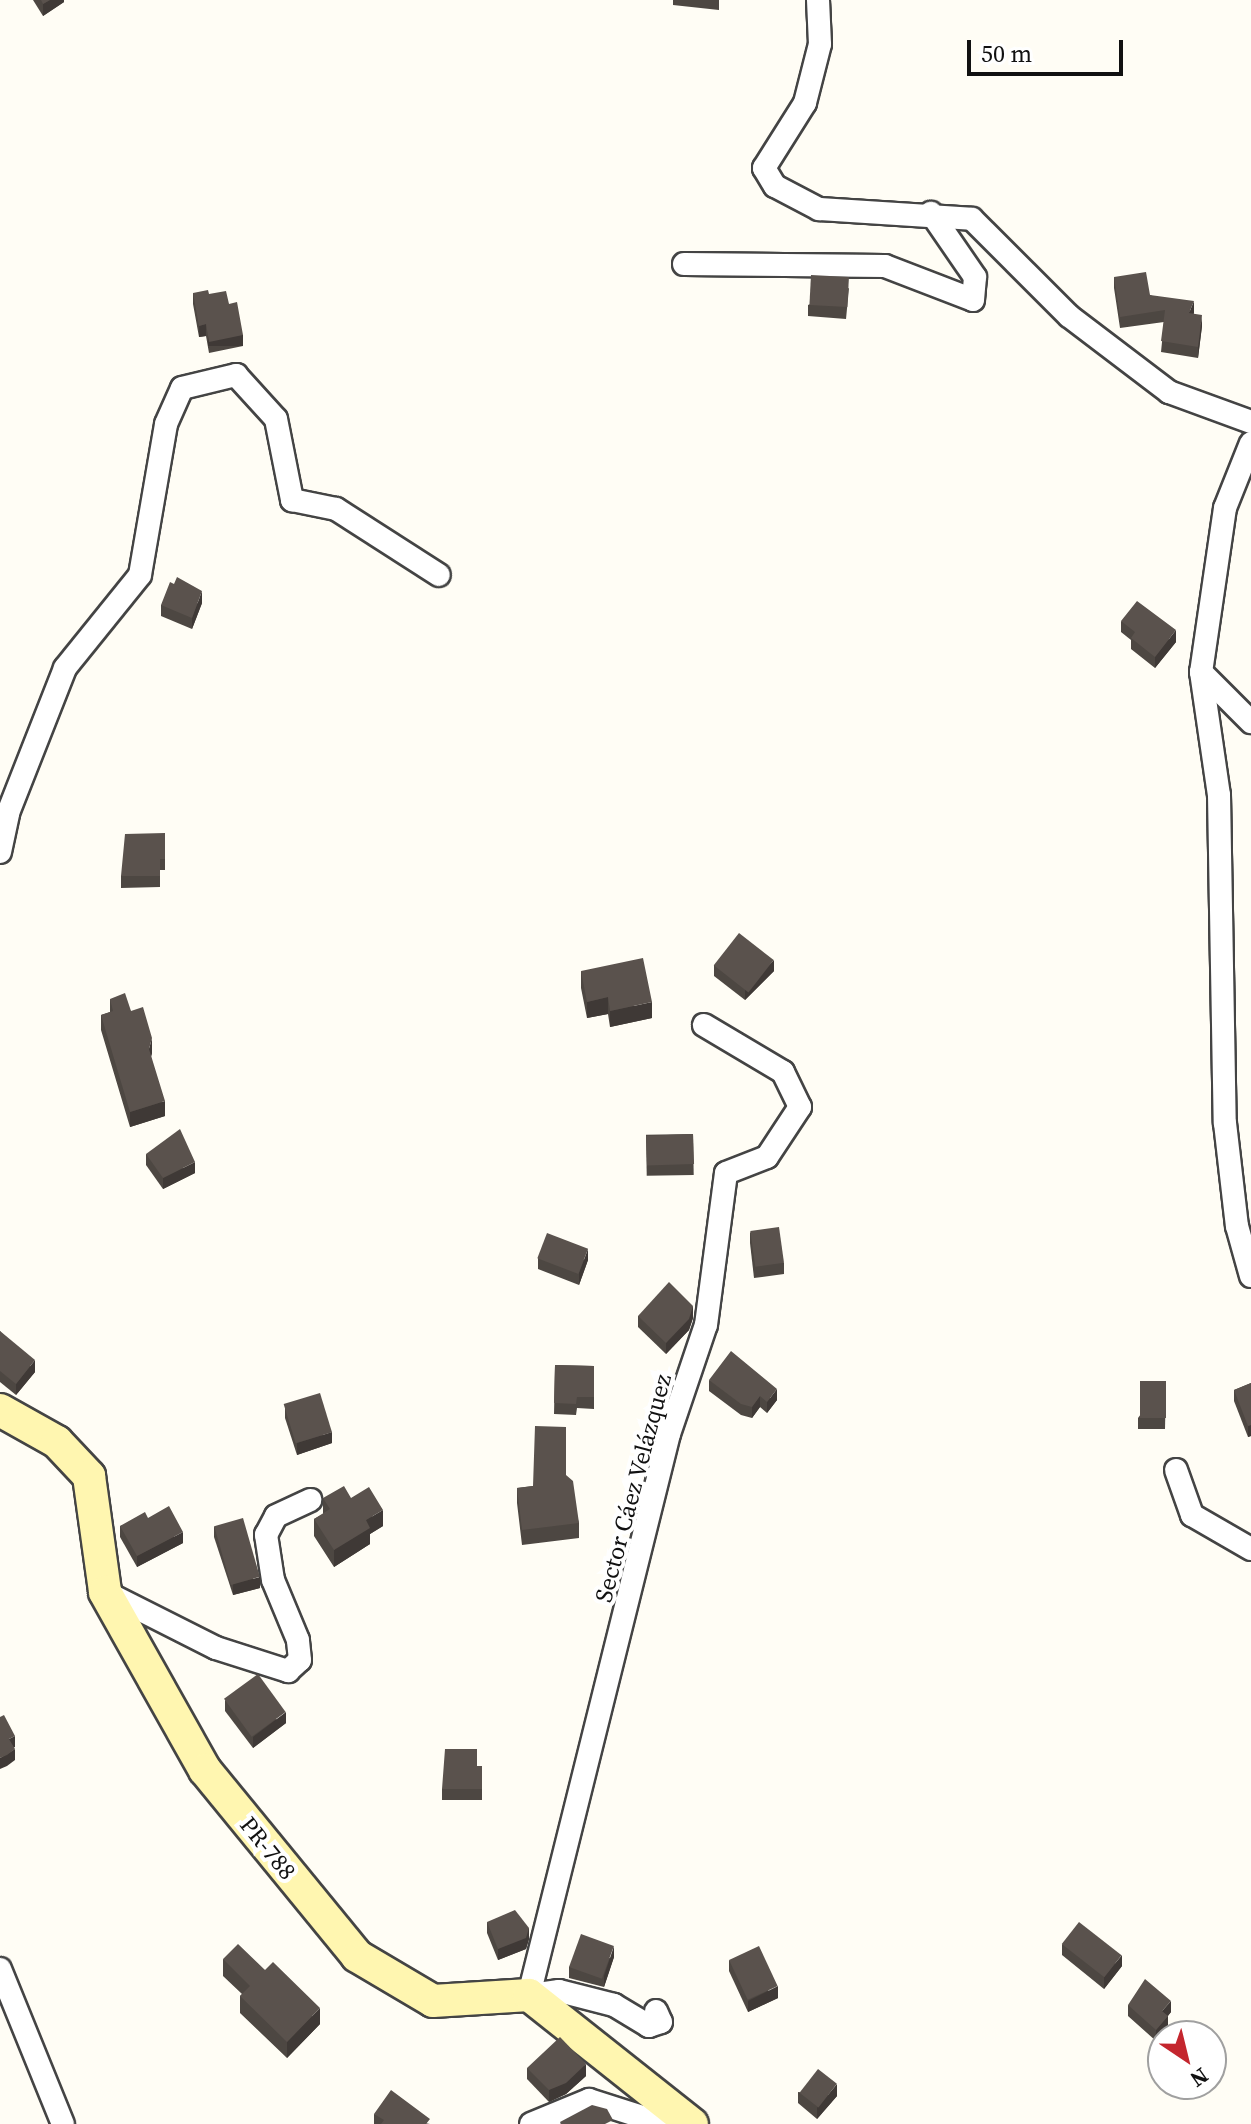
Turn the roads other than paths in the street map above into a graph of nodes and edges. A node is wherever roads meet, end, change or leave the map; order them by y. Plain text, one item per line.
1 (818, 0) edge
2 (931, 213) junction
3 (684, 264) dead end
4 (1251, 422) edge
5 (1251, 443) edge
6 (439, 575) dead end
7 (1201, 672) junction
8 (1251, 722) edge
9 (0, 852) edge
10 (704, 1025) dead end
11 (1251, 1276) edge
12 (0, 1410) edge
13 (1176, 1470) dead end
14 (311, 1500) dead end
15 (1251, 1549) edge
16 (105, 1592) junction
17 (0, 1969) edge
18 (529, 1995) junction
19 (656, 2011) dead end
20 (63, 2124) edge
21 (531, 2124) edge
22 (664, 2124) edge
23 (692, 2124) edge

1 - 2 street
2 - 3 street
2 - 4 street
5 - 7 street
6 - 9 street
7 - 8 street
7 - 11 street
10 - 18 street, Sector Cáez Velázquez
12 - 16 street, PR-788 / PR-788
13 - 15 street
14 - 16 street
16 - 18 street, PR-788 / PR-788
17 - 20 street
18 - 19 street
18 - 23 street
21 - 22 street

